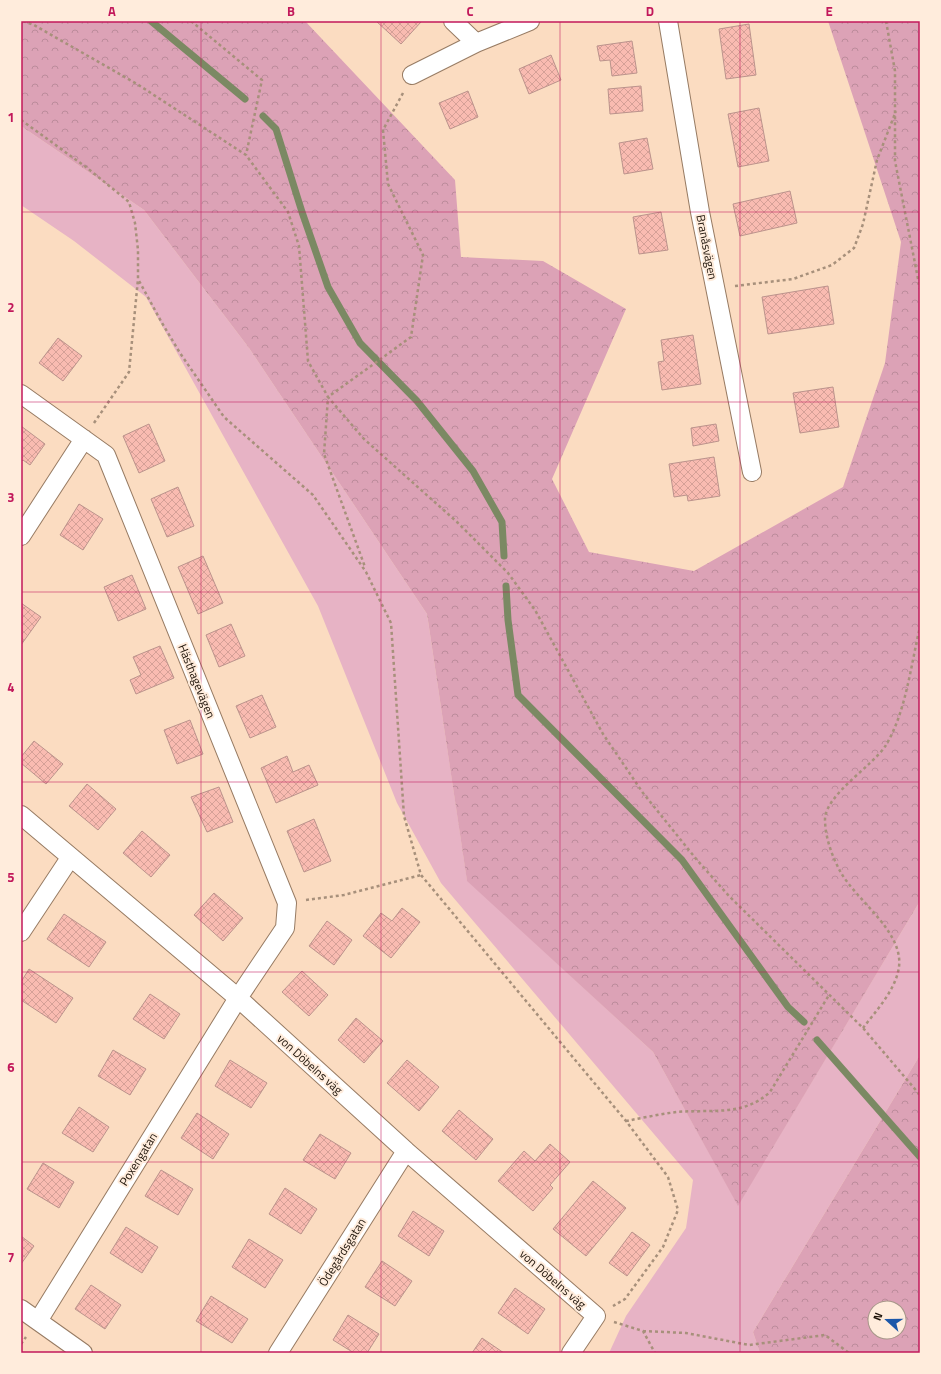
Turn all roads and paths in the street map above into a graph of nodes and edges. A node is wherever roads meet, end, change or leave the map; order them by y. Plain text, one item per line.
1 (23, 21) edge
2 (191, 21) edge
3 (453, 21) edge
4 (530, 21) edge
5 (668, 21) edge
6 (886, 21) edge
7 (476, 43) junction
8 (412, 76) joint
9 (896, 111) junction
10 (21, 120) edge
11 (246, 155) junction
12 (138, 279) junction
13 (715, 288) junction
14 (920, 289) edge
15 (21, 394) edge
16 (328, 397) junction
17 (84, 439) junction
18 (752, 472) dead end
19 (21, 536) edge
20 (366, 572) junction
21 (920, 627) edge
22 (21, 815) edge
23 (70, 858) junction
24 (420, 874) junction
25 (287, 903) junction
26 (21, 932) edge
27 (829, 995) junction
28 (238, 998) junction
29 (863, 1028) junction
30 (920, 1095) edge
31 (626, 1121) junction
32 (406, 1151) junction
33 (21, 1309) edge
34 (596, 1316) junction
35 (38, 1321) junction
36 (643, 1331) junction
37 (83, 1353) edge
38 (278, 1353) edge
39 (571, 1353) edge
40 (655, 1353) edge
41 (850, 1353) edge

1 - 11 path
2 - 11 path
3 - 7 street
4 - 7 street
5 - 13 street, Branåsvägen
6 - 9 path
7 - 8 street
8 - 16 path
9 - 13 path
9 - 14 path
10 - 12 path
11 - 16 path
12 - 17 path
12 - 20 path
13 - 18 street, Branåsvägen
15 - 17 street, Hästhagevägen
16 - 20 path
16 - 27 path
17 - 19 street
17 - 25 street, Hästhagevägen
20 - 24 path
21 - 29 path
22 - 23 street, von Döbelns väg
23 - 26 street
23 - 28 street, von Döbelns väg
24 - 25 path
24 - 31 path
25 - 28 street, Hästhagevägen
27 - 29 path
27 - 31 path
28 - 32 street, von Döbelns väg
28 - 35 street, Poxengatan
29 - 30 path
31 - 34 path
32 - 34 street, von Döbelns väg
32 - 38 street, Ödegårdsgatan
33 - 35 street
34 - 36 path
34 - 39 street
35 - 37 street
36 - 40 path
36 - 41 path

